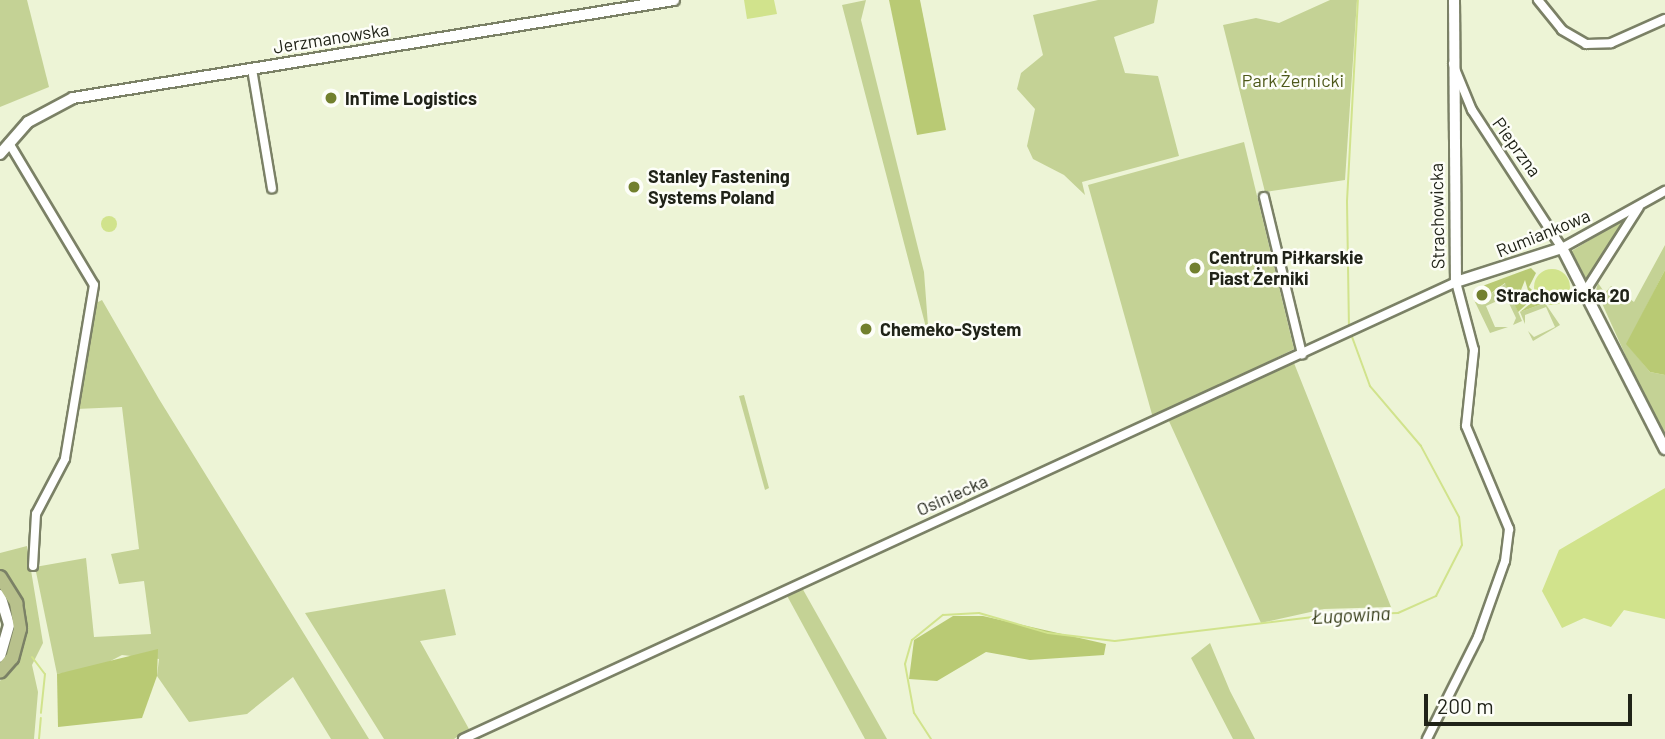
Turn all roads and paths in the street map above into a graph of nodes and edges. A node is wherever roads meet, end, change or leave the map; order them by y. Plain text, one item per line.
1 (674, 0) edge
2 (1454, 0) edge
3 (1538, 0) edge
4 (1665, 19) edge
5 (1454, 64) junction
6 (252, 69) junction
7 (0, 134) edge
8 (9, 143) junction
9 (0, 154) edge
10 (272, 188) dead end
11 (1665, 191) edge
12 (1264, 197) dead end
13 (1639, 207) junction
14 (1562, 248) junction
15 (1456, 282) junction
16 (1586, 290) junction
17 (1302, 354) junction
18 (1665, 449) edge
19 (33, 566) dead end
20 (0, 577) edge
21 (0, 595) edge
22 (0, 657) edge
23 (0, 673) edge
24 (463, 739) edge
25 (1427, 739) edge

1 - 6 street, Jerzmanowska
2 - 5 street, Strachowicka
3 - 4 street
5 - 14 street, Pieprzna
5 - 15 street, Strachowicka
6 - 8 street, Jerzmanowska
6 - 10 street
7 - 8 street
8 - 9 street, Jerzmanowska
8 - 19 street
11 - 13 street, Rumiankowa
12 - 17 street
13 - 14 street, Rumiankowa
13 - 16 street, Rumiankowa
14 - 15 street, Rumiankowa
14 - 16 street
15 - 17 street, Osiniecka
15 - 25 street, Strachowicka
16 - 18 street
17 - 24 street, Osiniecka
20 - 23 main road
21 - 22 street

